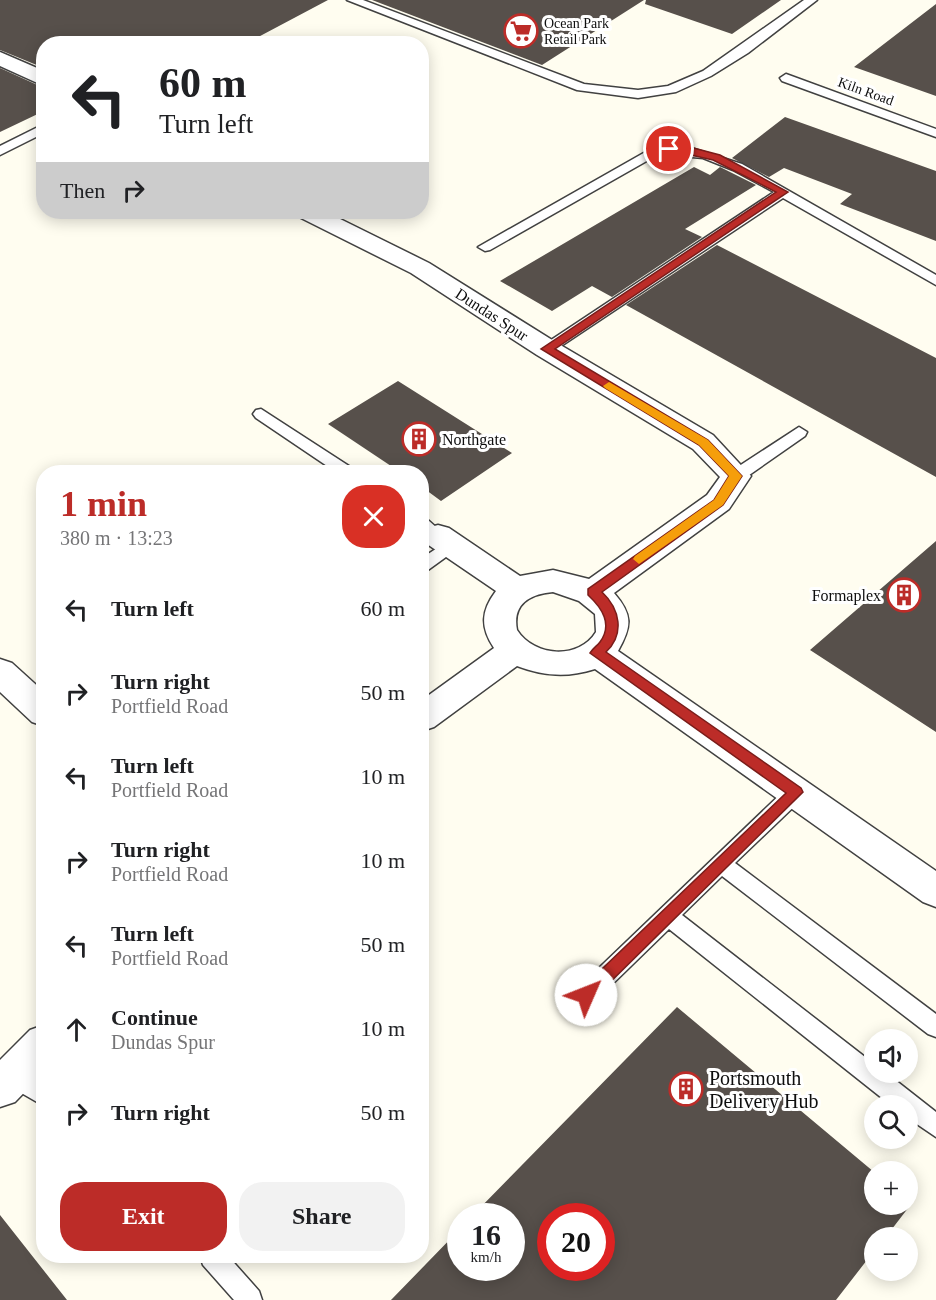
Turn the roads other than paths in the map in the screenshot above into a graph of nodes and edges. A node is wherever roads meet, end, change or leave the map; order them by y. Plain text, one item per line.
1 (352, 0) edge
2 (811, 0) edge
3 (0, 58) edge
4 (36, 76) edge
5 (786, 78) dead end
6 (36, 132) edge
7 (936, 133) edge
8 (0, 151) edge
9 (783, 192) junction
10 (322, 219) edge
11 (485, 247) dead end
12 (936, 281) edge
13 (547, 349) junction
14 (261, 414) dead end
15 (799, 432) dead end
16 (336, 465) edge
17 (736, 476) junction
18 (437, 535) edge
19 (429, 552) edge
20 (517, 590) junction
21 (593, 592) junction
22 (515, 651) junction
23 (597, 653) junction
24 (0, 672) edge
25 (36, 706) edge
26 (429, 713) edge
27 (796, 792) junction
28 (721, 864) junction
29 (936, 891) edge
30 (668, 916) junction
31 (586, 995) dead end
32 (936, 1027) edge
33 (36, 1057) edge
34 (18, 1087) edge
35 (936, 1126) edge
36 (218, 1263) edge
37 (250, 1300) edge

1 - 2 lane
3 - 4 street
5 - 7 lane, Kiln Road
6 - 8 lane
9 - 11 lane
9 - 12 lane
9 - 13 lane
10 - 13 street, Dundas Spur
13 - 17 street, Dundas Spur
14 - 16 lane
15 - 17 lane
17 - 21 street
18 - 19 lane
18 - 20 street
20 - 21 street
20 - 22 street
21 - 23 street
22 - 23 street
22 - 26 street
23 - 27 street
24 - 25 street
27 - 28 lane
27 - 29 street
28 - 30 lane
28 - 32 lane
30 - 31 lane
30 - 35 lane
33 - 34 street
36 - 37 lane

